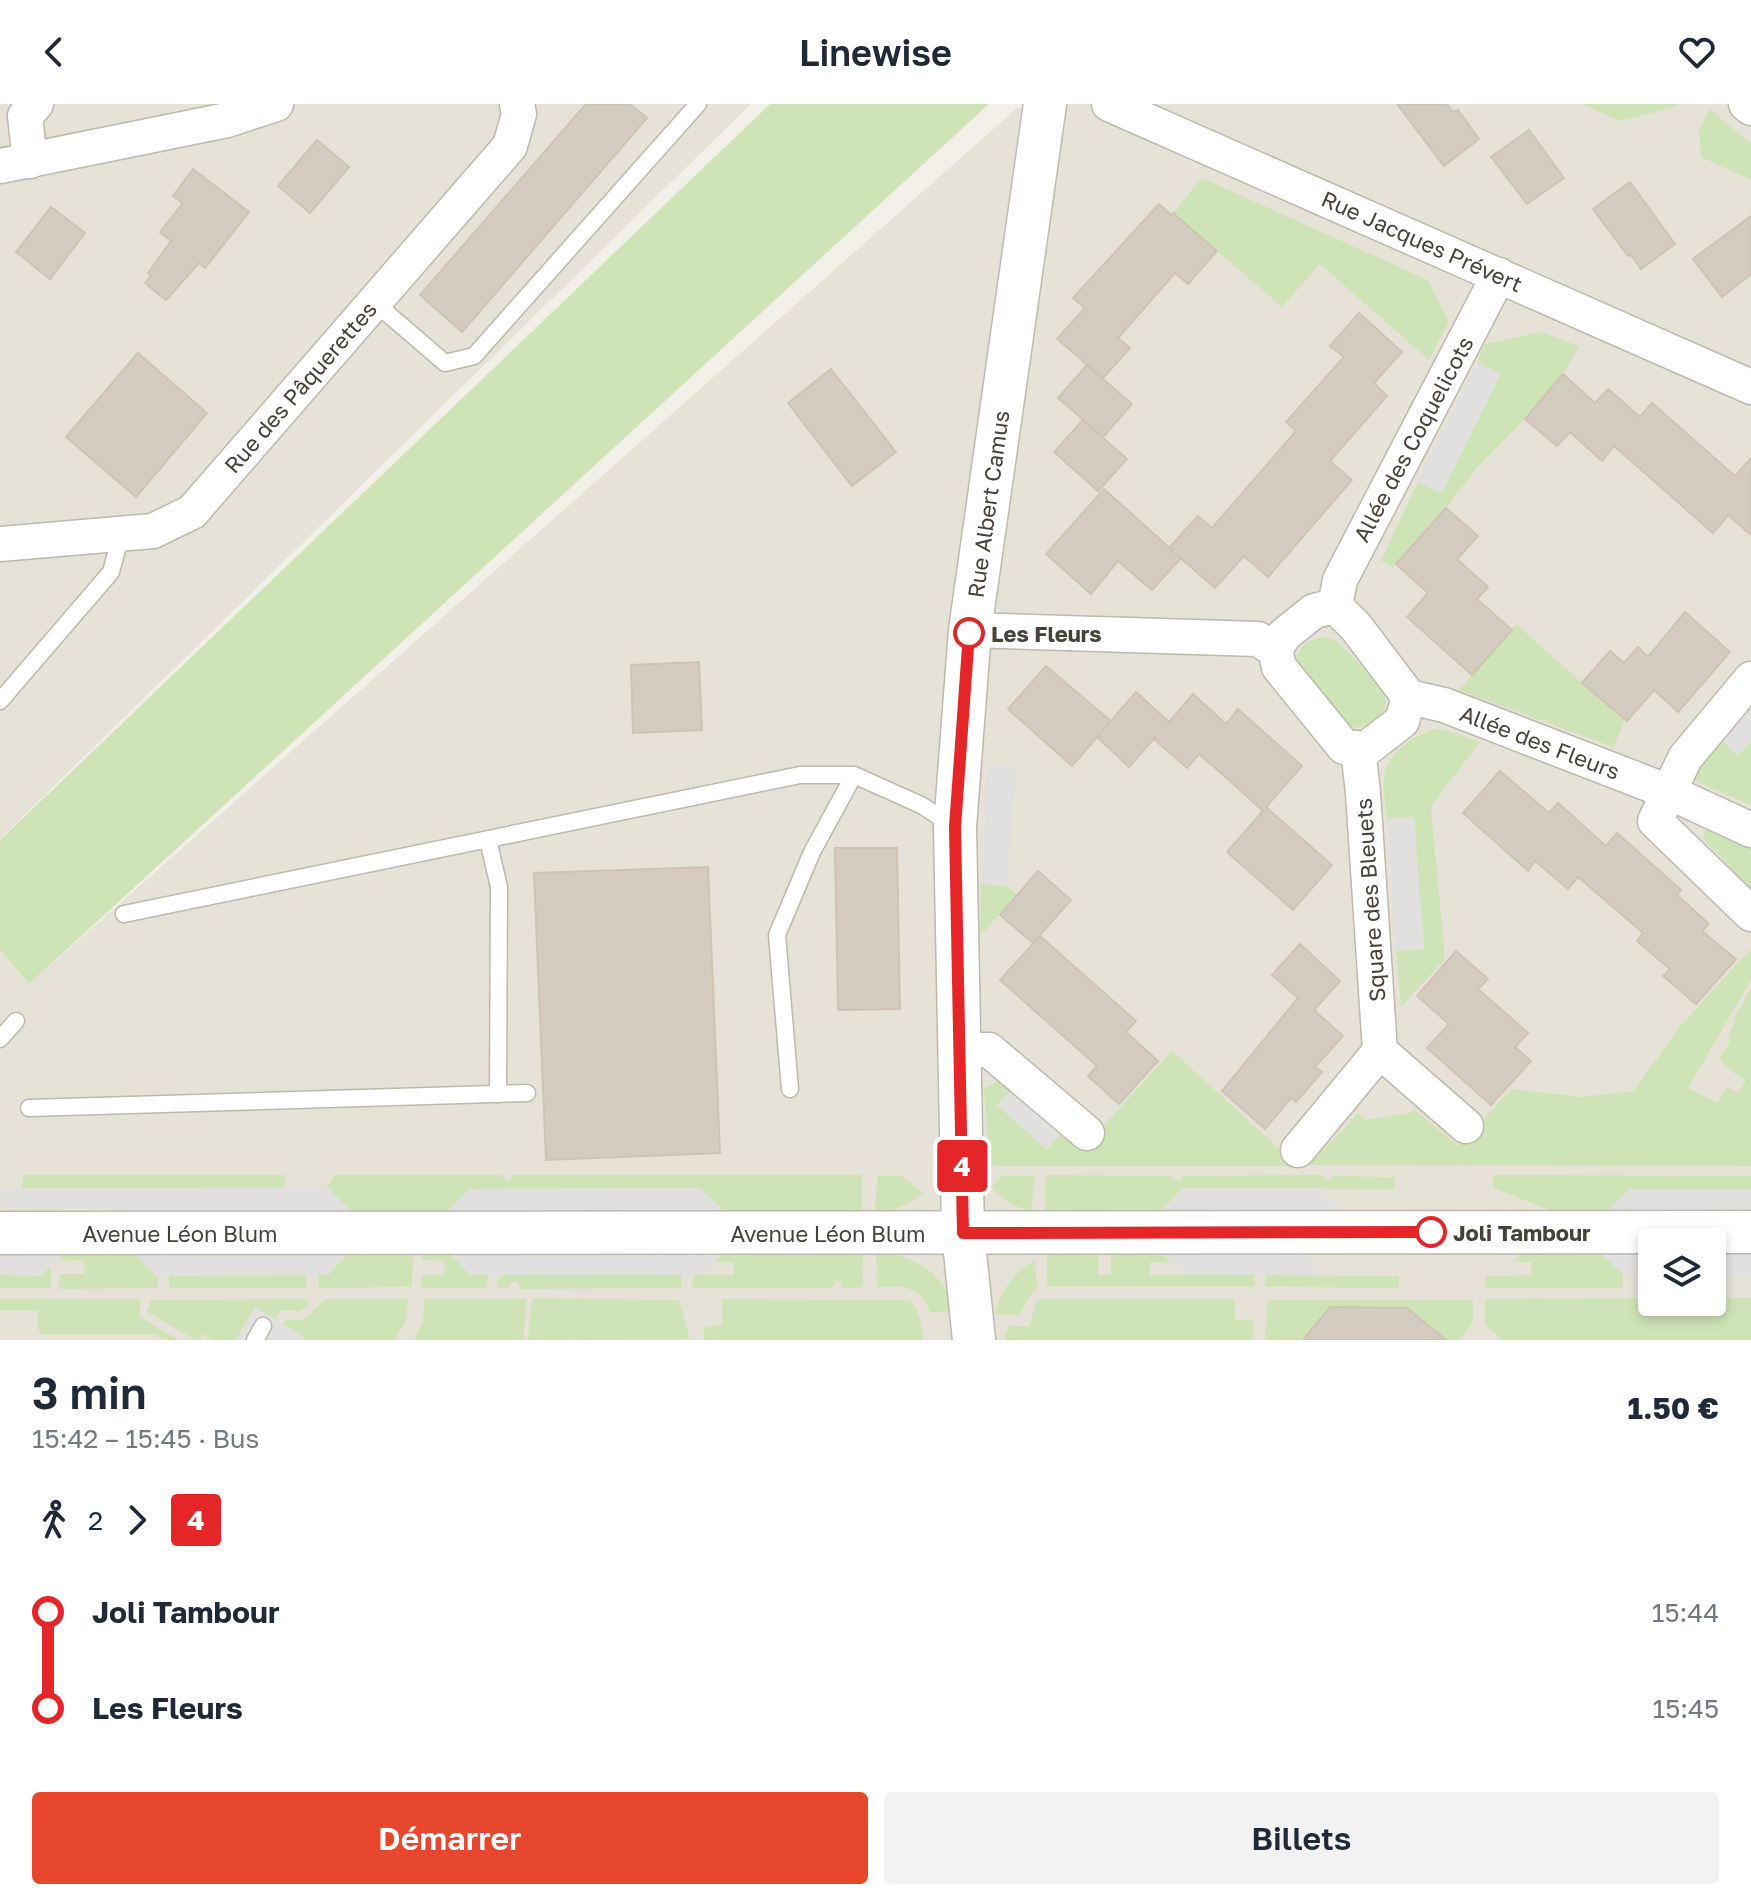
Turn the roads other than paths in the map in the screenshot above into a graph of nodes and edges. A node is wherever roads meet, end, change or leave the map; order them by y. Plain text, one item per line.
1 (36, 104) edge
2 (276, 104) edge
3 (517, 104) edge
4 (698, 104) edge
5 (1045, 104) edge
6 (1109, 104) edge
7 (1746, 104) edge
8 (1751, 108) edge
9 (15, 164) edge
10 (1499, 275) junction
11 (374, 302) junction
12 (1746, 373) edge
13 (121, 535) junction
14 (0, 544) edge
15 (1335, 606) junction
16 (970, 630) junction
17 (1275, 650) junction
18 (1751, 679) edge
19 (1409, 697) junction
20 (0, 701) edge
21 (1358, 749) junction
22 (854, 775) junction
23 (1669, 792) junction
24 (955, 827) junction
25 (1751, 830) edge
26 (488, 840) junction
27 (124, 914) dead end
28 (1751, 914) edge
29 (16, 1021) dead end
30 (0, 1039) edge
31 (959, 1050) junction
32 (1380, 1051) junction
33 (790, 1089) dead end
34 (527, 1093) dead end
35 (498, 1094) junction
36 (29, 1108) dead end
37 (1466, 1126) dead end
38 (1087, 1133) dead end
39 (1298, 1150) dead end
40 (1751, 1232) edge
41 (0, 1233) edge
42 (963, 1233) junction
43 (974, 1340) edge

1 - 9 street
2 - 9 street
3 - 11 street, Rue des Pâquerettes
4 - 11 lane
5 - 16 street, Rue Albert Camus
6 - 10 street, Rue Jacques Prévert
7 - 8 street
10 - 12 street, Rue Jacques Prévert
10 - 15 street, Allée des Coquelicots
11 - 13 street, Rue des Pâquerettes
13 - 14 street, Rue des Pâquerettes
13 - 20 lane
15 - 17 street
15 - 19 street
16 - 17 street
16 - 24 street, Rue Albert Camus
17 - 21 street
18 - 23 street
19 - 21 street
19 - 23 street, Allée des Fleurs
21 - 32 street, Square des Bleuets
22 - 24 lane
22 - 26 lane
22 - 33 lane
23 - 25 street, Allée des Fleurs
23 - 28 street
24 - 31 street, Rue Albert Camus
26 - 27 lane
26 - 35 lane
29 - 30 lane
31 - 38 street
31 - 42 street, Rue Albert Camus
32 - 37 street
32 - 39 street
34 - 35 lane
35 - 36 lane
40 - 42 street, Avenue Léon Blum
41 - 42 street, Avenue Léon Blum
42 - 43 street, Rue Albert Camus

